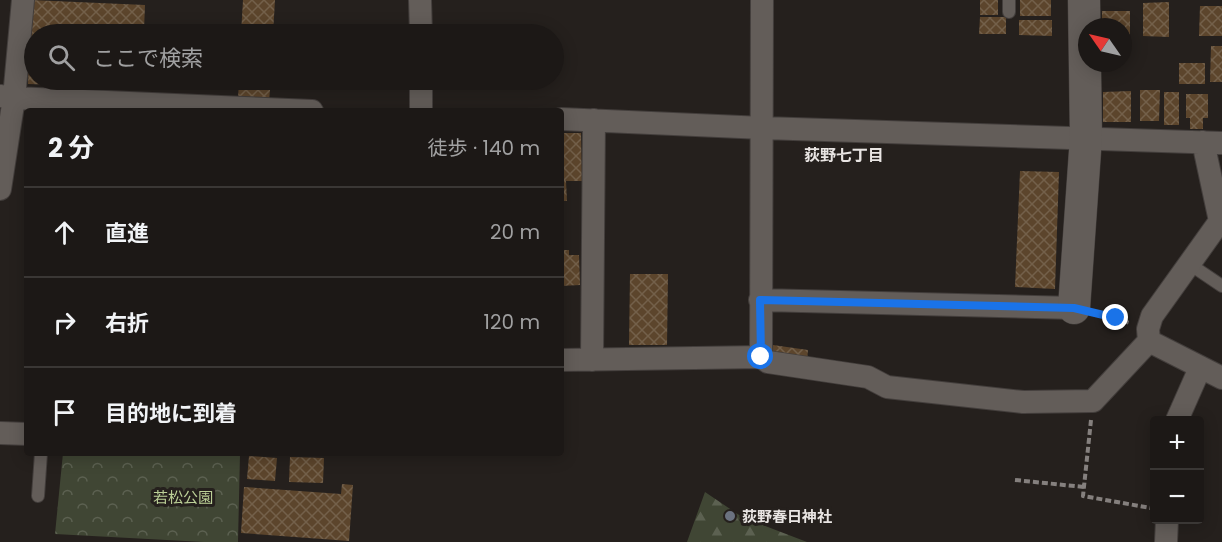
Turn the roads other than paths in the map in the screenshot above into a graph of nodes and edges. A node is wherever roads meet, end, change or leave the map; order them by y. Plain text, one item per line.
1 (23, 0) edge
2 (420, 0) edge
3 (762, 0) edge
4 (1084, 0) edge
5 (421, 24) edge
6 (421, 90) edge
7 (7, 97) edge
8 (167, 108) edge
9 (421, 108) edge
10 (564, 119) edge
11 (594, 120) junction
12 (763, 128) junction
13 (1086, 137) junction
14 (1212, 142) edge
15 (0, 189) edge
16 (1188, 263) junction
17 (1222, 286) edge
18 (760, 300) junction
19 (1074, 308) joint
20 (1148, 335) junction
21 (761, 357) junction
22 (564, 360) edge
23 (592, 360) junction
24 (1200, 368) junction
25 (1222, 378) edge
26 (1179, 416) edge
27 (0, 433) edge
28 (24, 434) edge
29 (41, 456) edge
30 (38, 496) dead end
31 (1167, 524) edge
32 (1166, 542) edge

1 - 7 street
2 - 5 street
3 - 12 street
4 - 13 street
6 - 9 street
7 - 8 street
7 - 15 street
10 - 11 street
11 - 12 street
11 - 23 street
12 - 13 street
12 - 18 street
13 - 14 street
13 - 19 street
14 - 16 street
16 - 17 lane
16 - 20 street
18 - 19 street
18 - 21 street
20 - 21 street
20 - 24 street
21 - 23 street
22 - 23 street
24 - 25 street
24 - 26 street
27 - 28 street
29 - 30 lane
31 - 32 street

